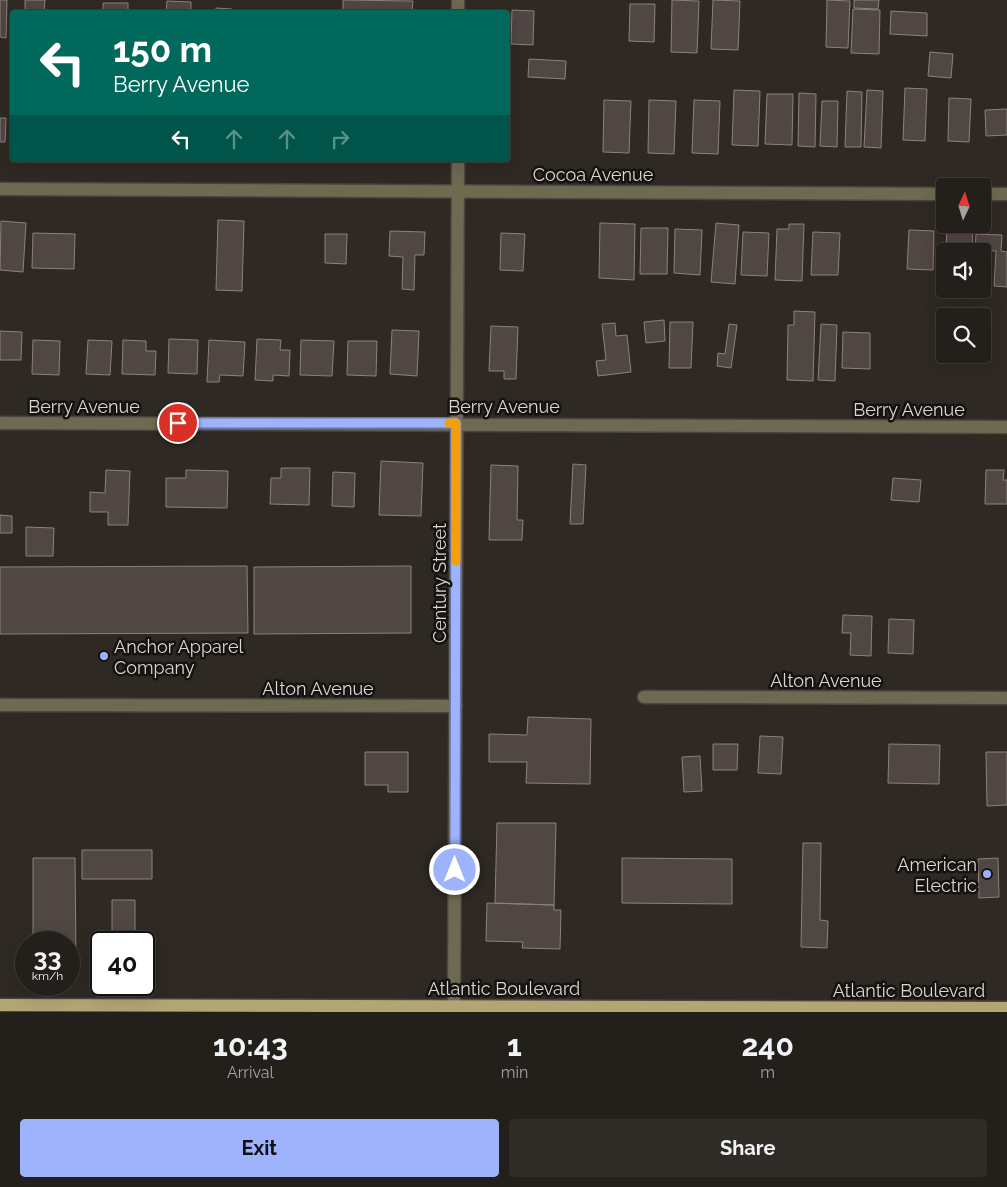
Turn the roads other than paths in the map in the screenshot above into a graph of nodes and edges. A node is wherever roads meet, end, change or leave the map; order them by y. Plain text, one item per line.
1 (458, 162) edge
2 (0, 189) edge
3 (458, 191) junction
4 (936, 194) edge
5 (991, 194) edge
6 (1007, 194) edge
7 (0, 423) edge
8 (456, 423) junction
9 (1007, 427) edge
10 (644, 697) dead end
11 (1007, 698) edge
12 (0, 705) edge
13 (456, 706) junction
14 (0, 1005) edge
15 (454, 1006) junction
16 (95, 1008) edge
17 (1007, 1008) edge
18 (753, 1009) edge

1 - 3 street, Century Street
2 - 3 street, Cocoa Avenue
3 - 4 street, Cocoa Avenue
3 - 8 street, Century Street
5 - 6 street
7 - 8 street, Berry Avenue
8 - 9 street, Berry Avenue
8 - 13 street, Century Street
10 - 11 street, Alton Avenue
12 - 13 street, Alton Avenue
13 - 15 street, Century Street
14 - 16 main road, Atlantic Boulevard
15 - 16 main road, Atlantic Boulevard
15 - 18 main road, Atlantic Boulevard
17 - 18 main road, Atlantic Boulevard

